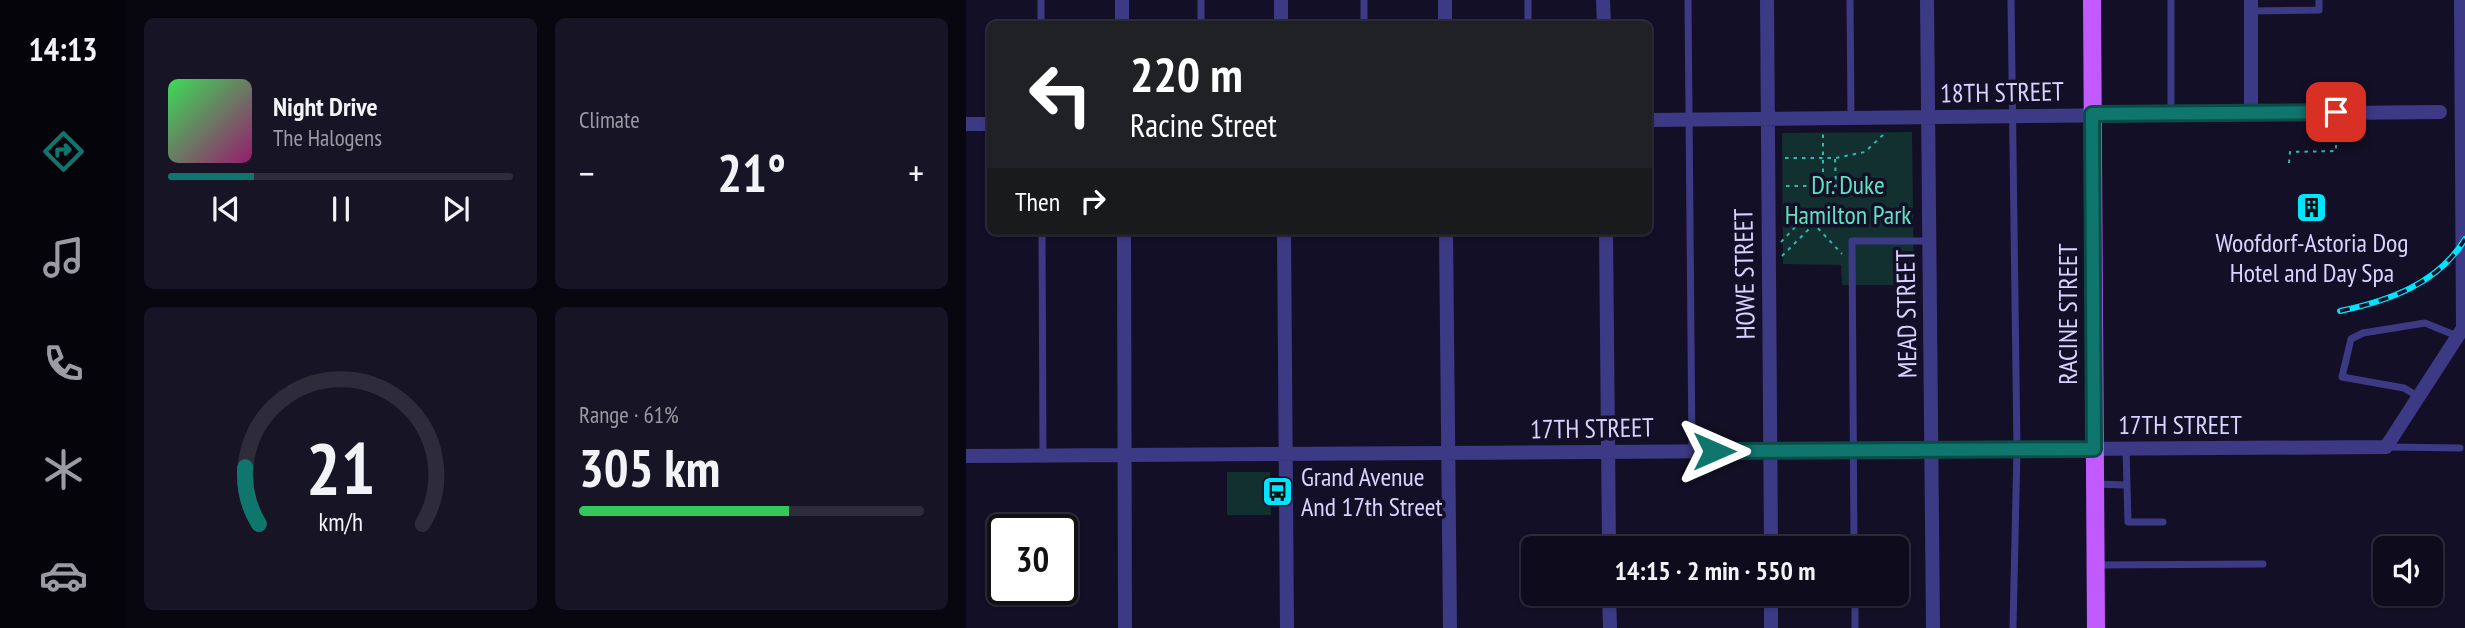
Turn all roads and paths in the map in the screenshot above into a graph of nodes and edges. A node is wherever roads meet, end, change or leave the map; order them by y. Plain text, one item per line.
1 (1041, 0) edge
2 (1122, 0) edge
3 (1201, 0) edge
4 (1280, 0) edge
5 (1364, 0) edge
6 (1445, 0) edge
7 (1528, 0) edge
8 (1604, 0) edge
9 (1688, 0) edge
10 (1767, 0) edge
11 (1850, 0) edge
12 (1927, 0) edge
13 (2011, 0) edge
14 (2092, 0) edge
15 (2171, 0) edge
16 (2319, 0) edge
17 (2461, 0) edge
18 (2251, 6) edge
19 (1041, 21) edge
20 (1122, 21) edge
21 (1201, 21) edge
22 (1281, 21) edge
23 (1364, 21) edge
24 (1445, 21) edge
25 (1528, 21) edge
26 (1604, 21) edge
27 (2336, 112) junction
28 (2440, 112) dead end
29 (2171, 113) junction
30 (2251, 113) junction
31 (2092, 114) junction
32 (2014, 117) junction
33 (1851, 118) junction
34 (1929, 118) junction
35 (1688, 119) junction
36 (1767, 119) junction
37 (1652, 120) edge
38 (966, 124) edge
39 (987, 124) edge
40 (1885, 133) dead end
41 (1823, 134) dead end
42 (1785, 158) dead end
43 (1835, 158) junction
44 (1823, 159) junction
45 (2289, 163) dead end
46 (1786, 186) dead end
47 (1823, 186) junction
48 (1800, 222) dead end
49 (1788, 234) junction
50 (1042, 235) edge
51 (1124, 235) edge
52 (1284, 235) edge
53 (1446, 235) edge
54 (1606, 235) edge
55 (1930, 241) junction
56 (1797, 242) junction
57 (1768, 264) junction
58 (1852, 265) junction
59 (2457, 336) junction
60 (2419, 397) junction
61 (2386, 447) junction
62 (2460, 448) dead end
63 (2017, 449) junction
64 (2094, 449) junction
65 (2126, 449) junction
66 (1854, 450) junction
67 (1932, 450) junction
68 (1692, 451) junction
69 (1770, 451) junction
70 (1608, 452) junction
71 (1286, 454) junction
72 (1450, 454) junction
73 (1043, 455) junction
74 (966, 456) edge
75 (1126, 457) junction
76 (2094, 484) junction
77 (2126, 485) junction
78 (2163, 522) dead end
79 (1609, 536) edge
80 (1771, 536) edge
81 (1854, 536) edge
82 (2263, 564) dead end
83 (2095, 565) junction
84 (1609, 606) edge
85 (1771, 606) edge
86 (1854, 606) edge
87 (1125, 628) edge
88 (1287, 628) edge
89 (1450, 628) edge
90 (1610, 628) edge
91 (1771, 628) edge
92 (1855, 628) edge
93 (1933, 628) edge
94 (2013, 628) edge
95 (2096, 628) edge

1 - 19 lane
2 - 20 street
3 - 21 lane
4 - 22 street
5 - 23 lane
6 - 24 street
7 - 25 lane
8 - 26 street
9 - 35 lane
10 - 36 street, HOWE STREET
11 - 33 lane
12 - 34 street, MEAD STREET
13 - 32 lane
14 - 31 main road, RACINE STREET
15 - 29 lane
16 - 18 lane
17 - 59 street
18 - 30 street
27 - 28 street, 18TH STREET
27 - 30 street, 18TH STREET
27 - 45 path
29 - 30 street, 18TH STREET
29 - 31 street, 18TH STREET
31 - 32 street, 18TH STREET
31 - 64 main road, RACINE STREET
32 - 34 street, 18TH STREET
32 - 63 lane
33 - 34 street, 18TH STREET
33 - 36 street, 18TH STREET
34 - 55 street, MEAD STREET
35 - 36 street, 18TH STREET
35 - 37 street, 18TH STREET
35 - 68 lane
36 - 57 street, HOWE STREET
38 - 39 street
40 - 43 path
41 - 44 path
42 - 44 path
43 - 44 path
43 - 47 path
44 - 47 path
46 - 47 path
48 - 49 path
49 - 56 path
49 - 57 path
50 - 73 lane
51 - 75 street
52 - 71 street
53 - 72 street
54 - 70 street
55 - 58 lane
55 - 67 street, MEAD STREET
56 - 57 path
56 - 58 path
57 - 69 street, HOWE STREET
58 - 66 lane
59 - 60 street
59 - 60 lane
60 - 61 street
61 - 62 lane
61 - 65 street, 17TH STREET
63 - 64 street, 17TH STREET
63 - 67 street, 17TH STREET
63 - 94 lane
64 - 65 street, 17TH STREET
64 - 76 main road, RACINE STREET
65 - 77 lane
66 - 67 street, 17TH STREET
66 - 69 street, 17TH STREET
66 - 81 lane
67 - 93 street, MEAD STREET
68 - 69 street, 17TH STREET
68 - 70 street, 17TH STREET
69 - 80 street, HOWE STREET
70 - 72 street, 17TH STREET
70 - 79 street
71 - 72 street, 17TH STREET
71 - 75 street, 17TH STREET
71 - 88 street
72 - 89 street
73 - 74 street, 17TH STREET
73 - 75 street, 17TH STREET
75 - 87 street
76 - 77 lane
76 - 83 main road, RACINE STREET
77 - 78 lane
82 - 83 lane
83 - 95 main road, RACINE STREET
84 - 90 street
85 - 91 street
86 - 92 lane

